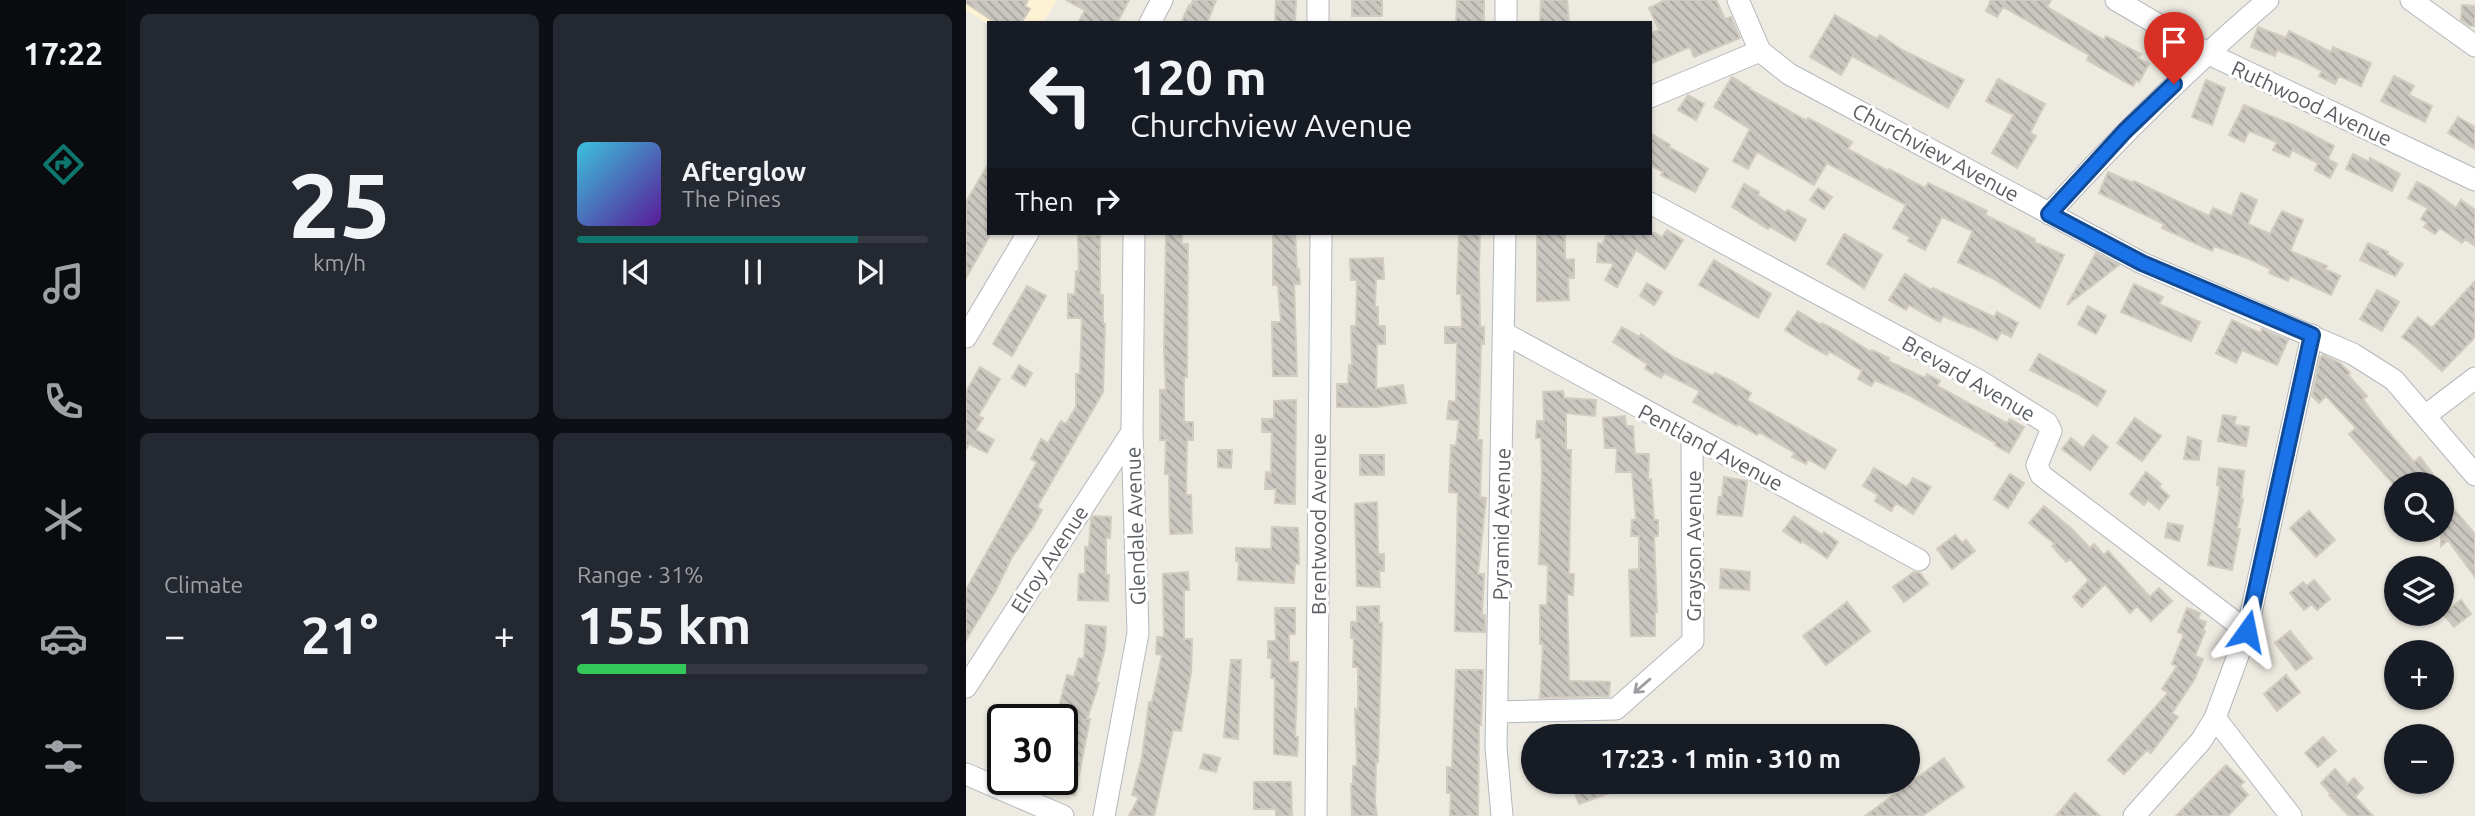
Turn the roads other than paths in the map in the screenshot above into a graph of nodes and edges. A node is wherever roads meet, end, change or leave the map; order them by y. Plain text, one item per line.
1 (1162, 0) edge
2 (1318, 0) edge
3 (1506, 0) edge
4 (1738, 0) edge
5 (2116, 0) edge
6 (2269, 0) edge
7 (2411, 0) edge
8 (1151, 21) edge
9 (1318, 21) edge
10 (1506, 21) edge
11 (2475, 46) edge
12 (1760, 51) junction
13 (2207, 52) junction
14 (1652, 96) edge
15 (2475, 180) edge
16 (1652, 204) edge
17 (2049, 214) junction
18 (1027, 235) edge
19 (1134, 235) edge
20 (1321, 235) edge
21 (1505, 235) edge
22 (1504, 333) junction
23 (2312, 335) junction
24 (966, 337) edge
25 (2475, 378) edge
26 (2425, 416) junction
27 (1132, 432) junction
28 (1692, 438) junction
29 (2475, 475) edge
30 (1919, 560) dead end
31 (2247, 631) junction
32 (966, 687) edge
33 (1497, 712) junction
34 (2215, 718) junction
35 (966, 774) edge
36 (1063, 816) edge
37 (1104, 816) edge
38 (1316, 816) edge
39 (1502, 816) edge
40 (2134, 816) edge
41 (2291, 816) edge

1 - 8 street
2 - 9 street
3 - 10 street
4 - 12 street, Churchview Avenue
5 - 13 street, Ruthwood Avenue
6 - 13 street
7 - 11 street
12 - 14 street
12 - 17 street, Churchview Avenue
13 - 15 street, Ruthwood Avenue
13 - 17 street
16 - 31 street, Brevard Avenue
17 - 23 street, Churchview Avenue
18 - 24 street
19 - 27 street, Glendale Avenue
20 - 38 street, Brentwood Avenue
21 - 22 street, Pyramid Avenue
22 - 28 street, Pentland Avenue
22 - 33 street, Pyramid Avenue
23 - 26 street, Churchview Avenue
23 - 31 street
25 - 26 street
26 - 29 street, Churchview Avenue
27 - 32 street, Elroy Avenue
27 - 37 street, Glendale Avenue
28 - 30 street, Pentland Avenue
28 -> 33 street, Grayson Avenue
31 - 34 street
33 - 39 street, Pyramid Avenue
34 - 40 street
34 - 41 street
35 - 36 street

